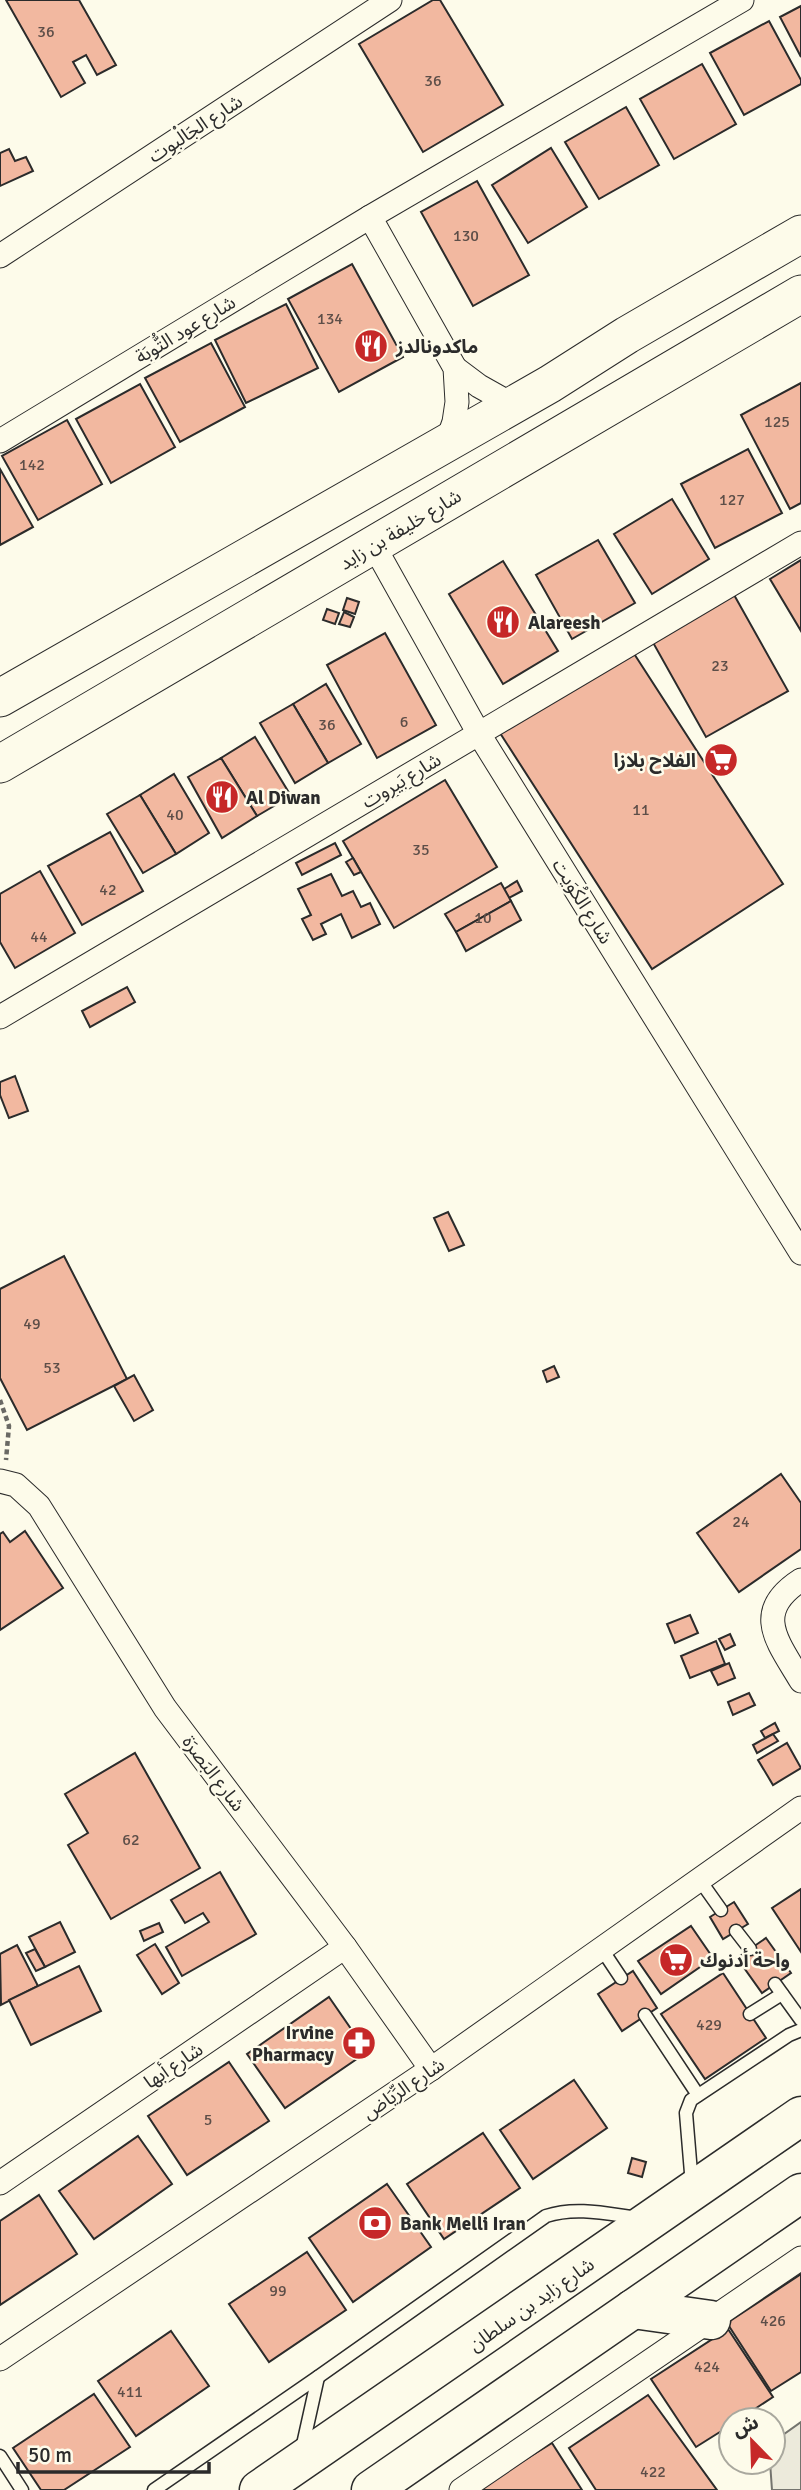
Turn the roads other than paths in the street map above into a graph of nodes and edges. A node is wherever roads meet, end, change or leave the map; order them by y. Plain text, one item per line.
1 (390, 0) edge
2 (742, 0) edge
3 (370, 217) junction
4 (801, 234) edge
5 (0, 256) edge
6 (801, 295) edge
7 (455, 368) junction
8 (513, 405) junction
9 (0, 441) edge
10 (447, 442) junction
11 (801, 543) edge
12 (373, 544) junction
13 (0, 698) edge
14 (479, 734) junction
15 (0, 764) edge
16 (0, 1017) edge
17 (801, 1253) edge
18 (2, 1481) edge
19 (801, 1580) edge
20 (801, 1681) edge
21 (801, 1808) edge
22 (699, 1879) junction
23 (721, 1910) dead end
24 (736, 1931) dead end
25 (345, 1947) junction
26 (601, 1948) junction
27 (750, 1949) dead end
28 (621, 1978) dead end
29 (750, 2014) dead end
30 (645, 2015) dead end
31 (801, 2020) edge
32 (801, 2030) edge
33 (688, 2054) dead end
34 (677, 2062) junction
35 (431, 2069) junction
36 (698, 2095) junction
37 (801, 2116) edge
38 (0, 2183) edge
39 (692, 2192) junction
40 (801, 2193) edge
41 (653, 2220) junction
42 (801, 2258) edge
43 (633, 2309) junction
44 (710, 2320) junction
45 (0, 2359) edge
46 (318, 2377) junction
47 (0, 2456) edge
48 (299, 2463) junction
49 (22, 2490) edge
50 (154, 2490) edge
51 (251, 2490) edge
52 (259, 2490) edge
53 (371, 2490) edge
54 (461, 2490) edge

1 - 5 street, شارع الجَالْبوت
2 - 3 street, شارع عود التُّوبَة
3 - 7 street
3 - 9 street, شارع عود التُّوبَة
4 - 8 main road
6 - 12 main road, شارع خليفة بن زايد
7 - 8 street
7 - 10 street
8 - 10 main road
10 - 13 main road
11 - 14 street, شارع بَيروت
12 - 14 street, شارع الكُوَيت
12 - 15 main road, شارع خليفة بن زايد
14 - 16 street, شارع بَيروت
14 - 17 street, شارع الكُوَيت
18 - 25 street, شارع البَصرَة
19 - 20 street
21 - 22 street, شارع الرِّيَاض
22 - 23 lane
22 - 26 street, شارع الرِّيَاض
24 - 27 lane
25 - 35 street, شارع البَصرَة
25 - 38 street, شارع أبها
26 - 28 lane
26 - 35 street, شارع الرِّيَاض
29 - 31 lane
30 - 34 lane
32 - 36 lane
33 - 34 lane
34 - 36 lane
35 - 45 street, شارع الرِّيَاض
36 - 39 lane
37 - 39 highway, شارع زايد بن سلطان
39 - 41 highway, شارع زايد بن سلطان
40 - 43 highway
41 - 46 lane
41 - 48 highway, شارع زايد بن سلطان
42 - 44 street
43 - 44 highway
43 - 53 highway
44 - 54 street
46 - 48 lane
46 - 50 lane
47 - 49 lane
48 - 51 highway
48 - 52 highway, شارع زايد بن سلطان

